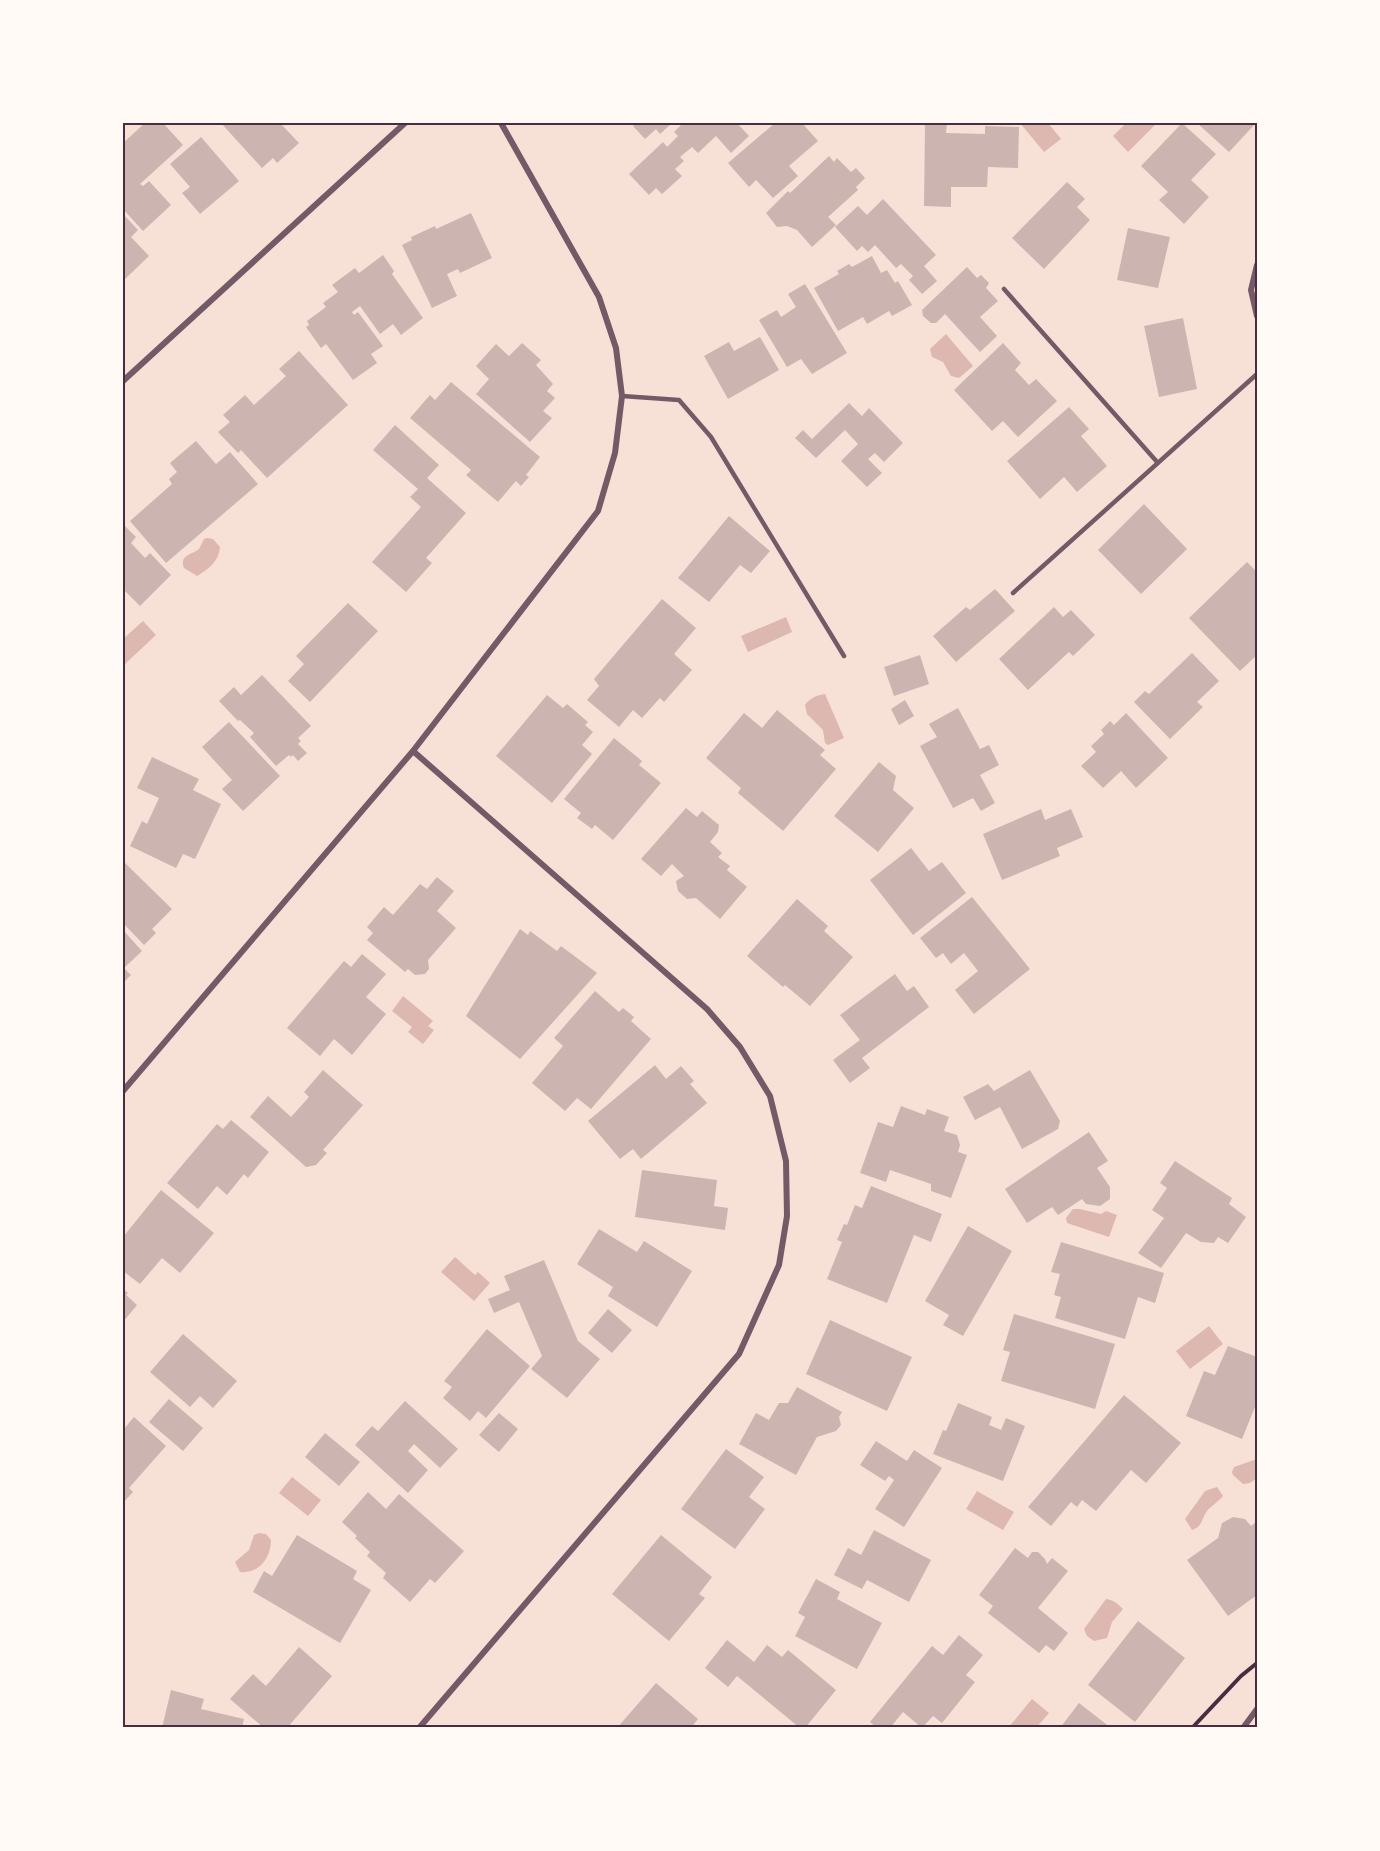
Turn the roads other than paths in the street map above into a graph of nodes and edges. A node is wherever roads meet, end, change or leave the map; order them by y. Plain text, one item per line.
1 (405, 123) edge
2 (501, 123) edge
3 (1257, 266) edge
4 (1004, 289) dead end
5 (1257, 316) edge
6 (1257, 374) edge
7 (123, 381) edge
8 (622, 396) junction
9 (1158, 463) junction
10 (1013, 593) dead end
11 (844, 657) dead end
12 (413, 751) junction
13 (123, 1091) edge
14 (1257, 1709) edge
15 (419, 1728) edge
16 (1243, 1728) edge

1 - 7 street
2 - 8 street
3 - 5 street
4 - 9 lane
6 - 9 lane
8 - 11 lane
8 - 12 street
9 - 10 lane
12 - 13 street
12 - 15 street
14 - 16 street

